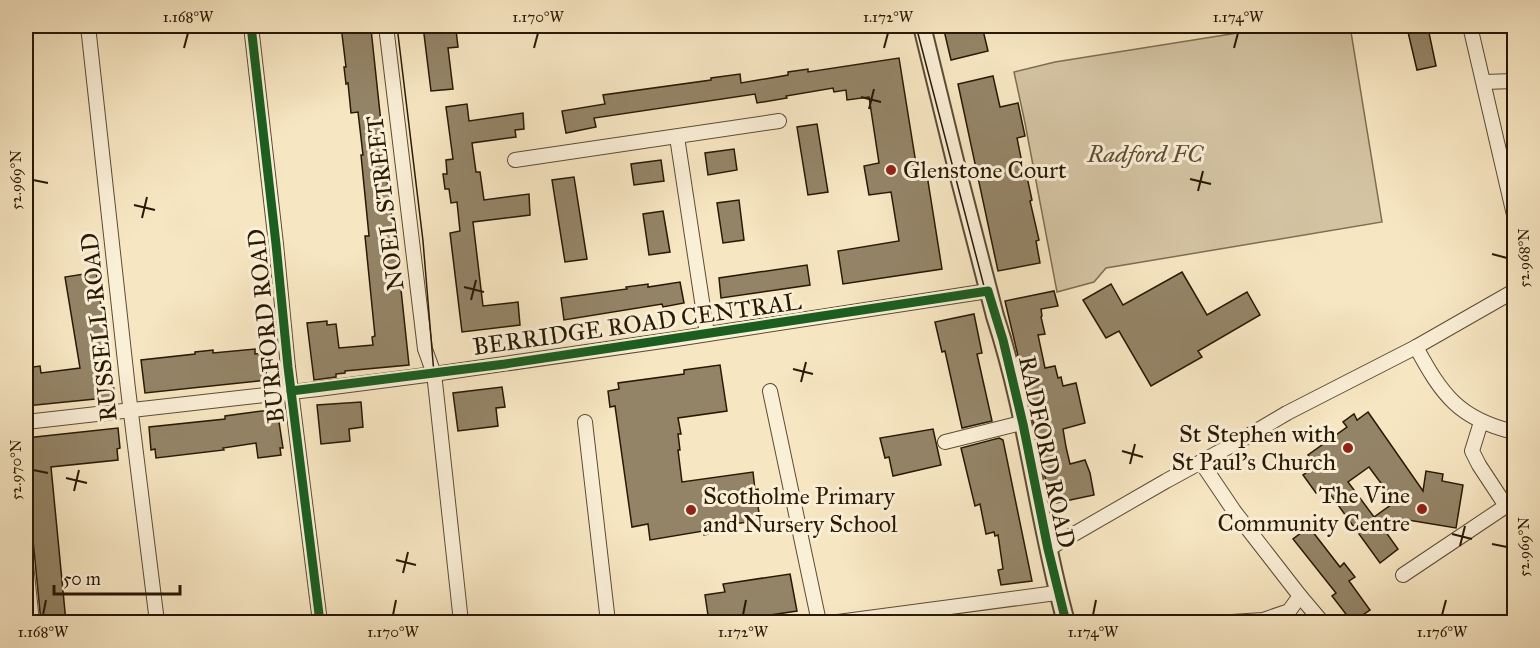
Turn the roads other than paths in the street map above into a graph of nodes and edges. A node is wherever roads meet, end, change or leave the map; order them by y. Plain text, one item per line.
1 (88, 26) edge
2 (251, 26) edge
3 (386, 26) edge
4 (922, 26) edge
5 (1470, 26) edge
6 (1515, 81) edge
7 (1484, 82) junction
8 (779, 121) dead end
9 (677, 137) junction
10 (515, 160) dead end
11 (1515, 215) edge
12 (988, 291) junction
13 (1515, 291) edge
14 (707, 334) junction
15 (1416, 347) junction
16 (434, 374) junction
17 (291, 391) junction
18 (770, 391) dead end
19 (131, 410) junction
20 (26, 422) edge
21 (585, 422) dead end
22 (1481, 422) junction
23 (1023, 424) junction
24 (1515, 432) edge
25 (945, 442) dead end
26 (1201, 462) junction
27 (1048, 549) junction
28 (26, 564) edge
29 (1403, 575) dead end
30 (1057, 591) junction
31 (1300, 596) junction
32 (32, 622) edge
33 (157, 622) edge
34 (320, 622) edge
35 (461, 622) edge
36 (608, 622) edge
37 (819, 622) edge
38 (838, 622) edge
39 (1066, 622) edge
40 (1232, 622) edge
41 (1322, 622) edge

1 - 19 street, RUSSELL ROAD
2 - 17 street, BURFORD ROAD
3 - 16 street, NOEL STREET
4 - 12 street, RADFORD ROAD
5 - 7 street
6 - 7 street
7 - 11 street
8 - 9 street
9 - 10 street
9 - 14 street
12 - 14 street, BERRIDGE ROAD CENTRAL
12 - 23 street, RADFORD ROAD
13 - 15 street
14 - 16 street, BERRIDGE ROAD CENTRAL
15 - 22 street
15 - 26 street
16 - 17 street, BERRIDGE ROAD CENTRAL
16 - 35 street, NOEL STREET
17 - 19 street, BERRIDGE ROAD CENTRAL
17 - 34 street, BURFORD ROAD
18 - 37 street
19 - 20 street, BERRIDGE ROAD CENTRAL
19 - 33 street, RUSSELL ROAD
21 - 36 street
22 - 24 street
22 - 29 street
23 - 25 street
23 - 27 street, RADFORD ROAD
26 - 27 street
26 - 31 street
27 - 30 street, RADFORD ROAD
28 - 32 street
30 - 38 street
30 - 39 street, RADFORD ROAD
31 - 40 street
31 - 41 street

